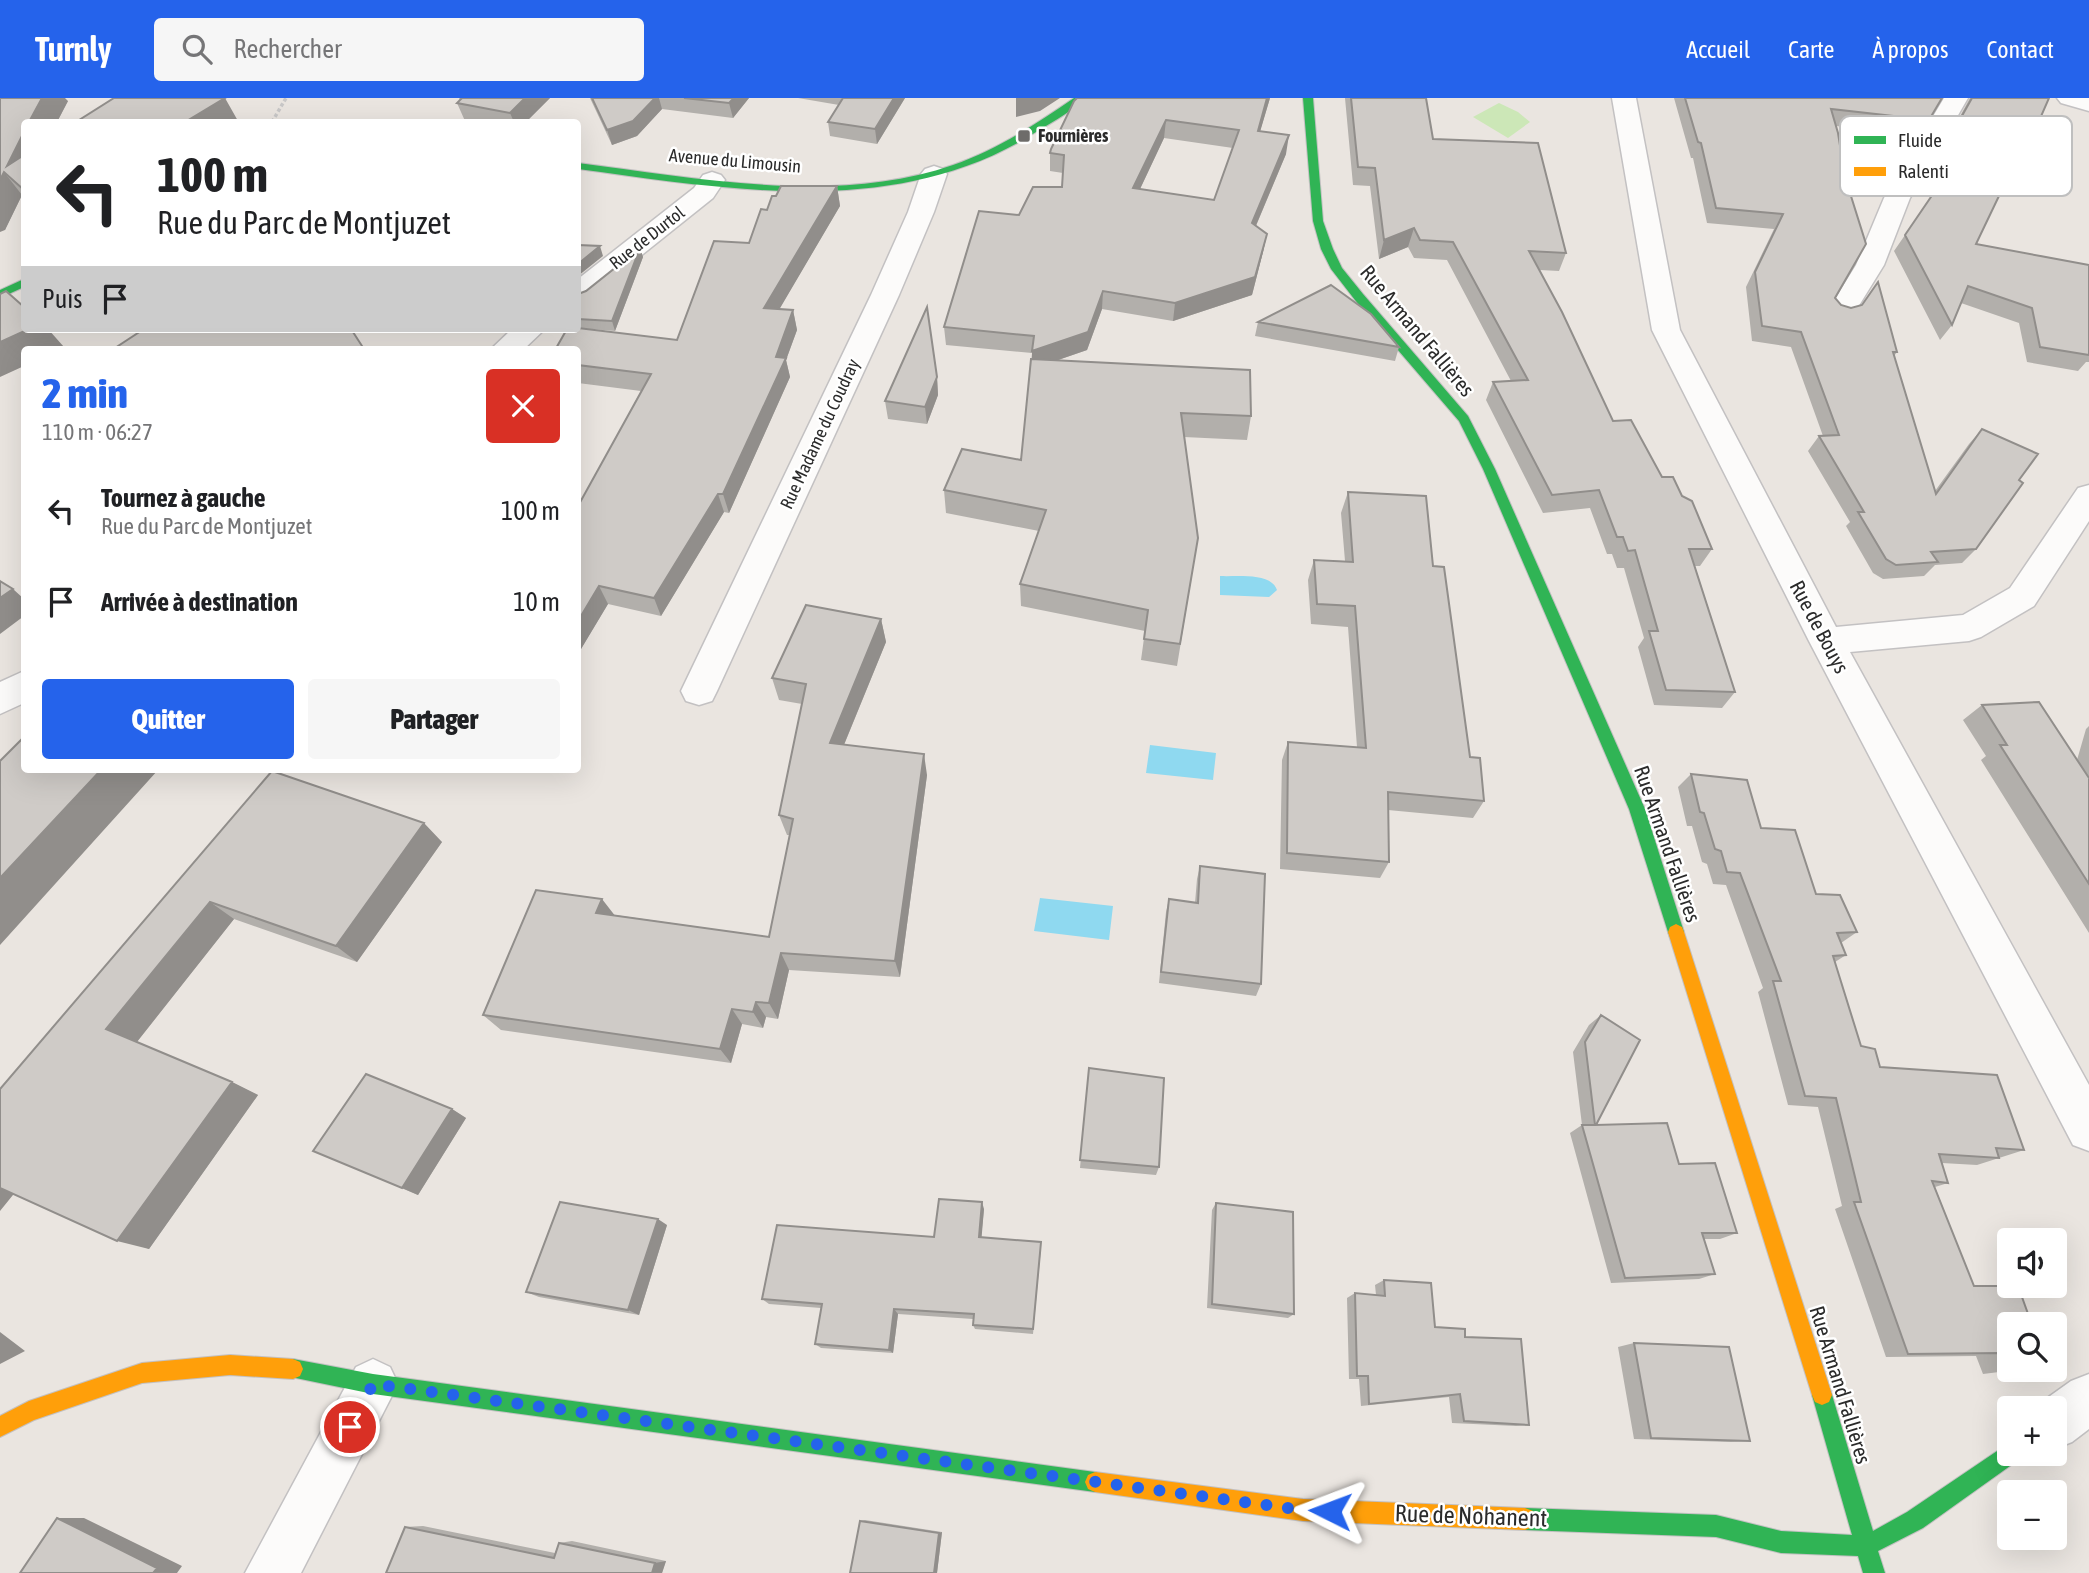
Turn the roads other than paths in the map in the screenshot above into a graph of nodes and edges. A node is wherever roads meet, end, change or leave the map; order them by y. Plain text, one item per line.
1 (1080, 98) edge
2 (1308, 98) edge
3 (1624, 98) edge
4 (1956, 98) edge
5 (2068, 98) edge
6 (2089, 104) edge
7 (1945, 116) edge
8 (581, 166) edge
9 (934, 174) junction
10 (712, 180) junction
11 (1897, 196) edge
12 (21, 284) edge
13 (581, 290) edge
14 (0, 294) edge
15 (1842, 312) edge
16 (526, 333) edge
17 (509, 346) edge
18 (2089, 496) edge
19 (1826, 641) junction
20 (21, 687) edge
21 (699, 691) dead end
22 (0, 700) edge
23 (2089, 1129) edge
24 (373, 1384) junction
25 (2089, 1399) edge
26 (2067, 1415) edge
27 (0, 1427) edge
28 (1997, 1463) edge
29 (1867, 1546) junction
30 (272, 1573) edge
31 (1874, 1573) edge

1 - 9 street, Avenue du Limousin
2 - 29 street, Rue Armand Fallières
3 - 19 street, Rue de Bouys
4 - 7 street
5 - 6 street
8 - 10 street, Avenue du Limousin
9 - 10 street, Avenue du Limousin
9 - 21 street, Rue Madame du Coudray
10 - 13 street, Rue de Durtol
11 - 15 street
12 - 14 street
16 - 17 street
18 - 19 street
19 - 23 street, Rue de Bouys
20 - 22 street
24 - 27 street, Rue de Nohanent
24 - 29 street, Rue de Nohanent
24 - 30 street
25 - 26 street
28 - 29 street
29 - 31 street, Rue Armand Fallières

